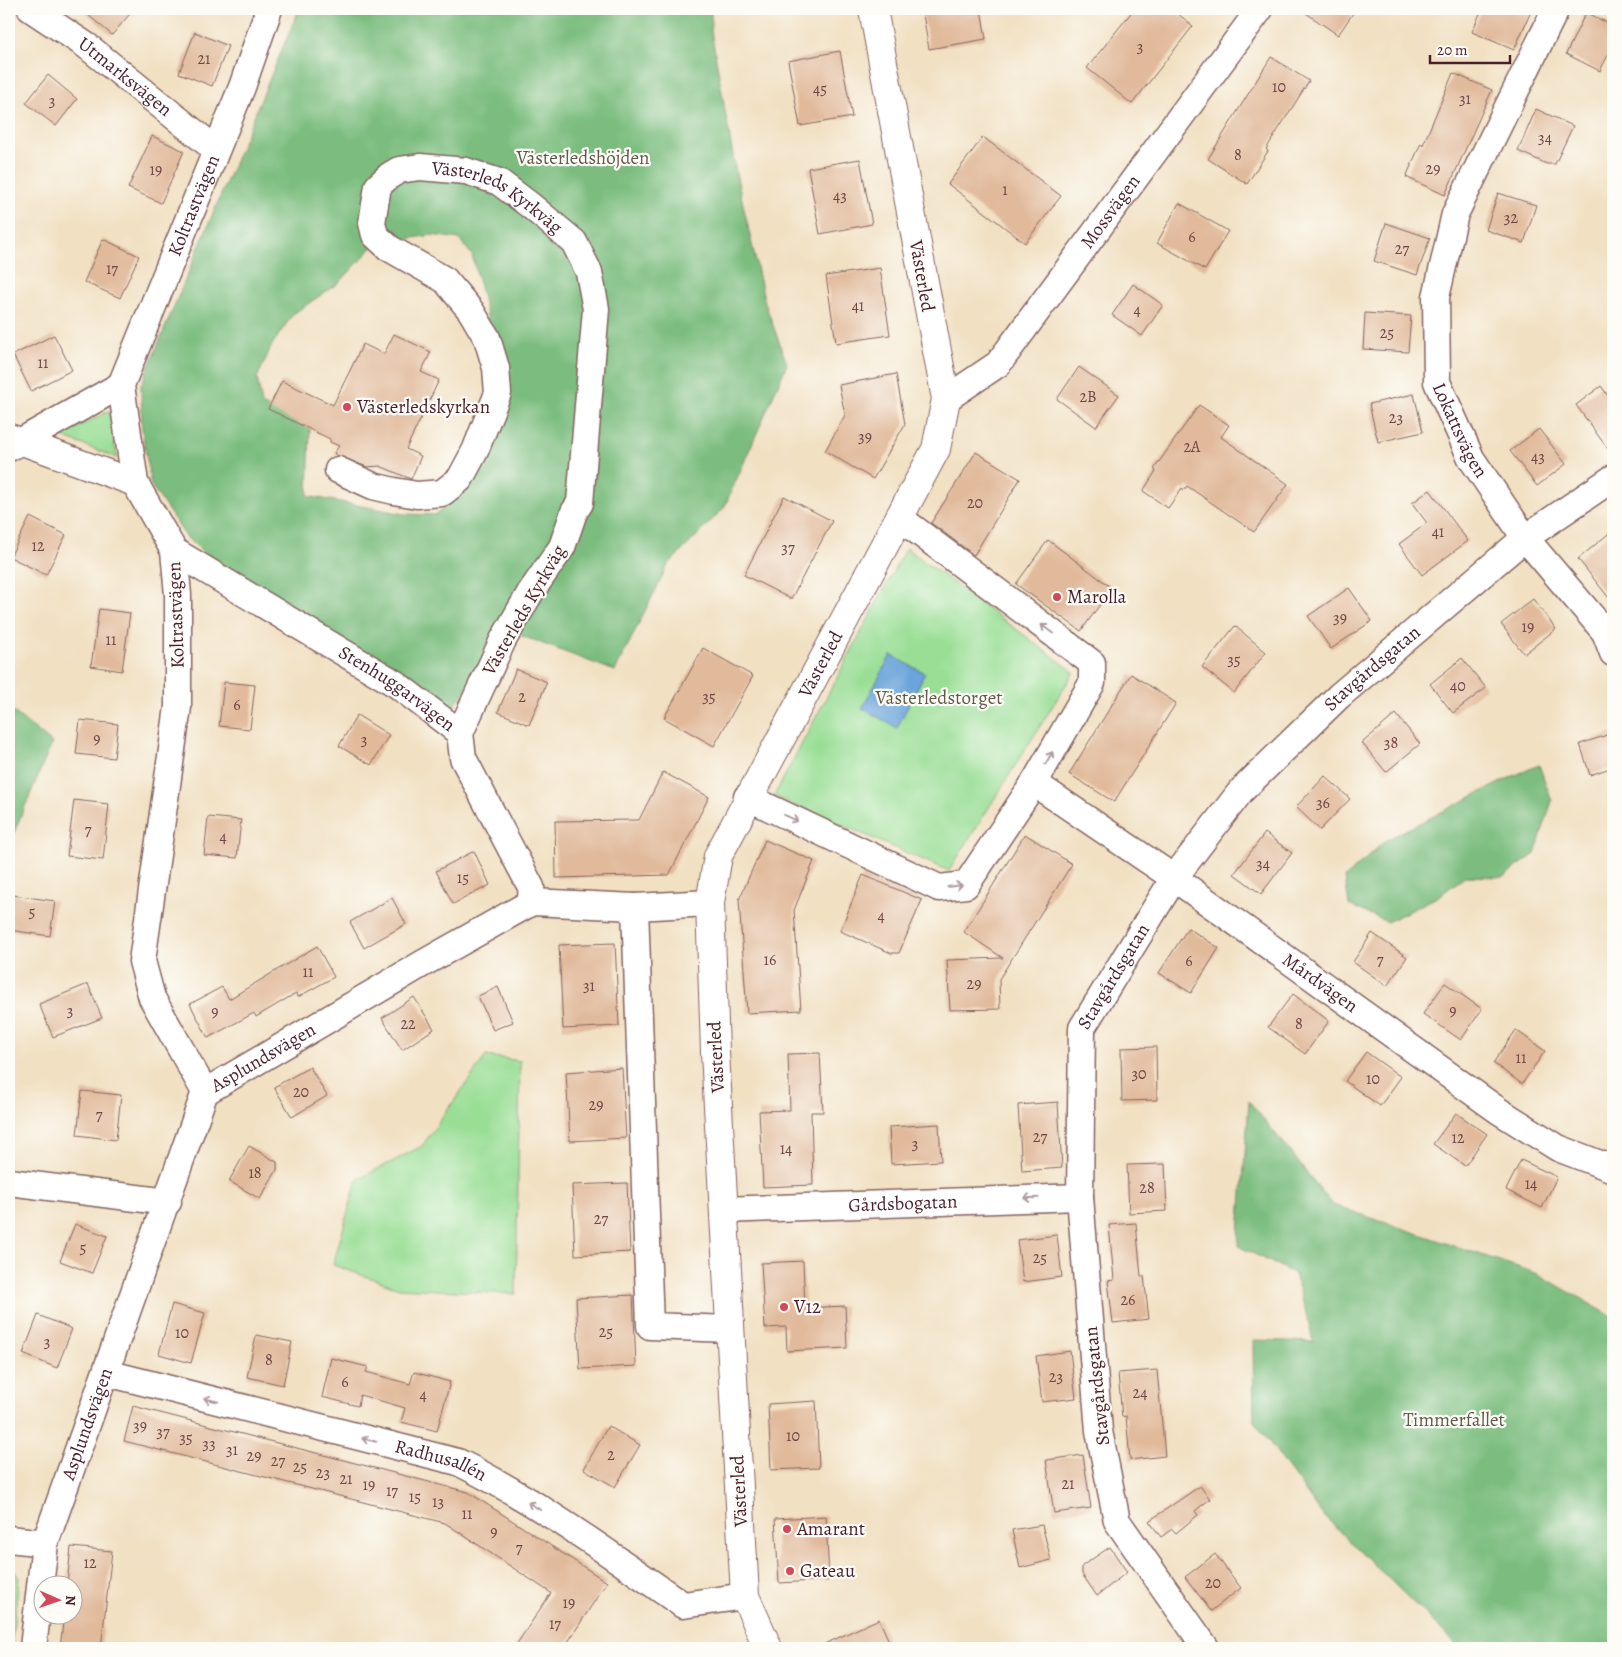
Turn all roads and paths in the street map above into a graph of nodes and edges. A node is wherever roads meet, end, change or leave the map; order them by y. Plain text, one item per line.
1 (31, 9) edge
2 (269, 9) edge
3 (873, 9) edge
4 (1260, 9) edge
5 (1556, 9) edge
6 (215, 149) junction
7 (121, 385) junction
8 (946, 399) junction
9 (12, 443) edge
10 (338, 470) dead end
11 (1613, 478) edge
12 (135, 483) junction
13 (900, 518) junction
14 (1525, 538) junction
15 (174, 551) junction
16 (1613, 653) edge
17 (460, 733) junction
18 (1034, 783) junction
19 (748, 797) junction
20 (1174, 878) junction
21 (532, 902) junction
22 (710, 902) junction
23 (635, 907) junction
24 (205, 1092) junction
25 (1613, 1169) edge
26 (9, 1182) edge
27 (1080, 1197) junction
28 (168, 1202) junction
29 (724, 1210) junction
30 (730, 1329) junction
31 (107, 1373) junction
32 (9, 1540) edge
33 (45, 1543) junction
34 (745, 1596) junction
35 (33, 1648) edge
36 (768, 1648) edge
37 (1206, 1648) edge

1 - 6 street, Utmarksvägen
2 - 6 street, Koltrastvägen
3 - 8 street, Västerled
4 - 8 street, Mossvägen
5 - 14 street, Lokattsvägen
6 - 7 street, Koltrastvägen
7 - 9 street
7 - 12 street, Koltrastvägen
8 - 13 street, Västerled
9 - 12 street
10 - 17 street, Västerleds Kyrkväg
11 - 14 street, Stavgårdsgatan
12 - 15 street, Koltrastvägen
18 -> 13 street
13 - 19 street, Västerled
14 - 16 street, Lokattsvägen
14 - 20 street, Stavgårdsgatan
15 - 17 street, Stenhuggarvägen
15 - 24 street, Koltrastvägen
17 - 21 street, Stenhuggarvägen
19 -> 18 street
18 - 20 street, Mårdvägen
19 - 22 street, Västerled
20 - 25 street, Mårdvägen
20 - 27 street, Stavgårdsgatan
21 - 23 street
21 - 24 street, Asplundsvägen
22 - 23 street
22 - 29 street, Västerled
23 - 30 street
24 - 28 street, Asplundsvägen
26 - 28 street
27 -> 29 street, Gårdsbogatan
27 - 37 street, Stavgårdsgatan
28 - 31 street, Asplundsvägen
29 - 30 street, Västerled
30 - 34 street, Västerled
31 - 33 street, Asplundsvägen
34 -> 31 street, Radhusallén
32 - 33 street
33 - 35 street, Asplundsvägen
34 - 36 street, Västerled

